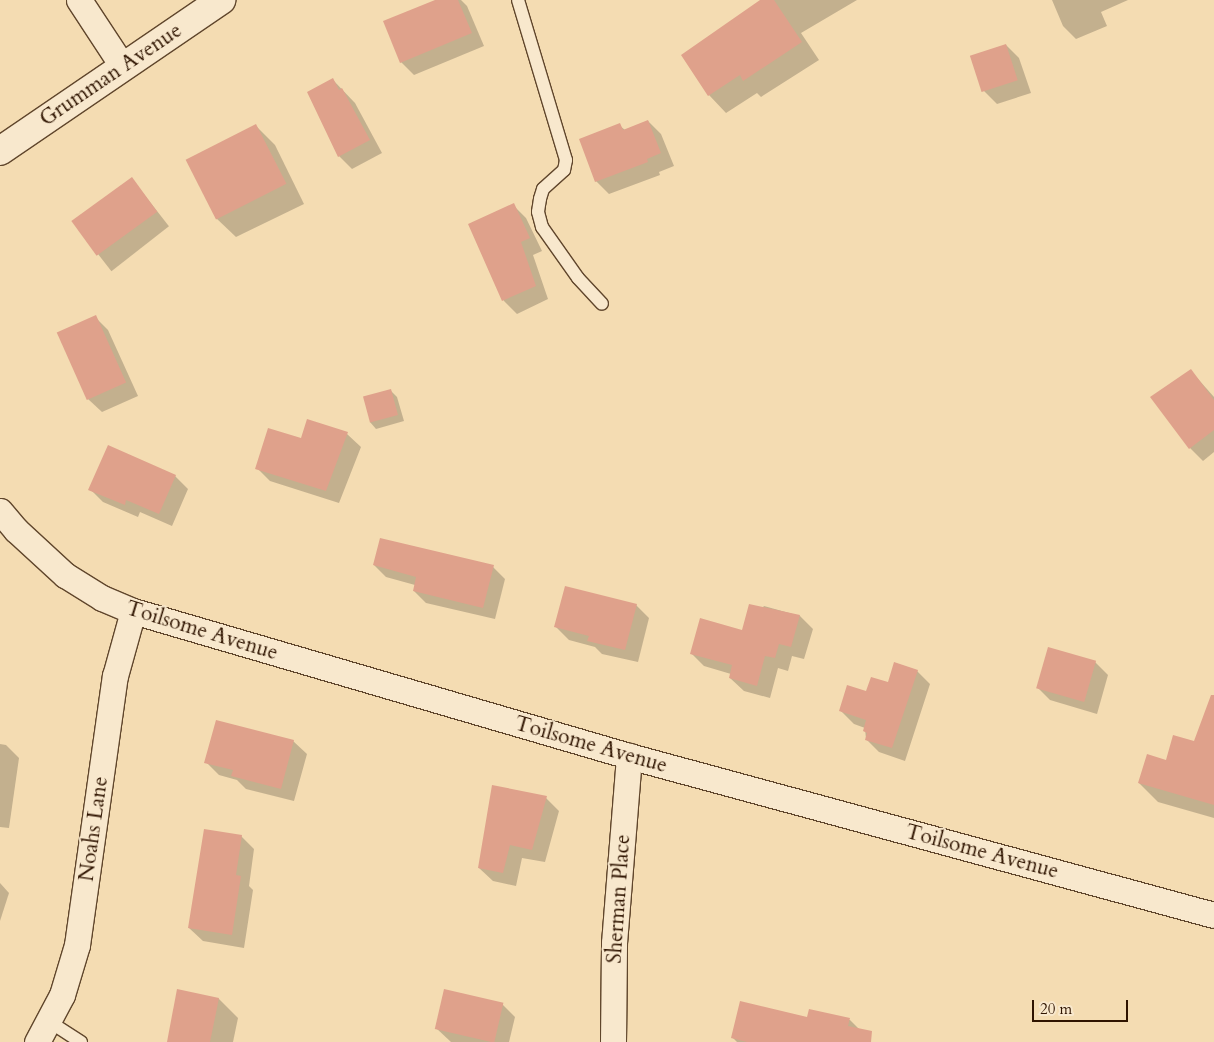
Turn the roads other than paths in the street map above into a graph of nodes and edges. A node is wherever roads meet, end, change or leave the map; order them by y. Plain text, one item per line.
1 (79, 0) edge
2 (221, 0) edge
3 (518, 0) edge
4 (123, 67) junction
5 (0, 151) edge
6 (602, 304) dead end
7 (0, 511) edge
8 (133, 611) junction
9 (629, 756) junction
10 (1214, 915) edge
11 (44, 1032) edge
12 (81, 1042) edge
13 (613, 1042) edge

1 - 4 street
2 - 4 street, Grumman Avenue
3 - 6 lane
4 - 5 street, Grumman Avenue
7 - 8 street, Toilsome Avenue
8 - 9 street, Toilsome Avenue
8 - 11 street, Noahs Lane
9 - 10 street, Toilsome Avenue
9 - 13 street, Sherman Place
11 - 12 lane

